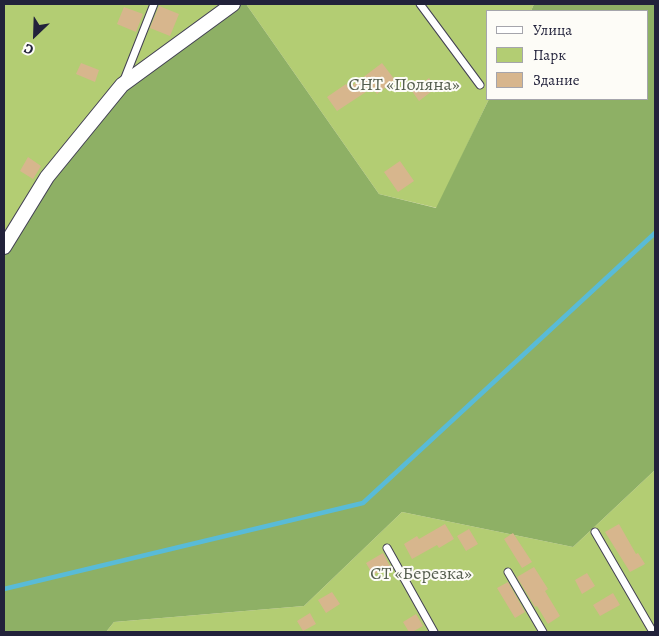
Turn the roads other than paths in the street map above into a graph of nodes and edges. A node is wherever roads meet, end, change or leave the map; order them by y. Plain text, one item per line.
1 (154, 4) edge
2 (233, 4) edge
3 (420, 4) edge
4 (122, 85) junction
5 (480, 85) dead end
6 (4, 248) edge
7 (595, 532) dead end
8 (387, 548) dead end
9 (508, 572) dead end
10 (434, 632) edge
11 (543, 632) edge
12 (653, 632) edge

1 - 4 lane
2 - 4 street
3 - 5 lane
4 - 6 street
7 - 12 lane
8 - 10 lane
9 - 11 lane

